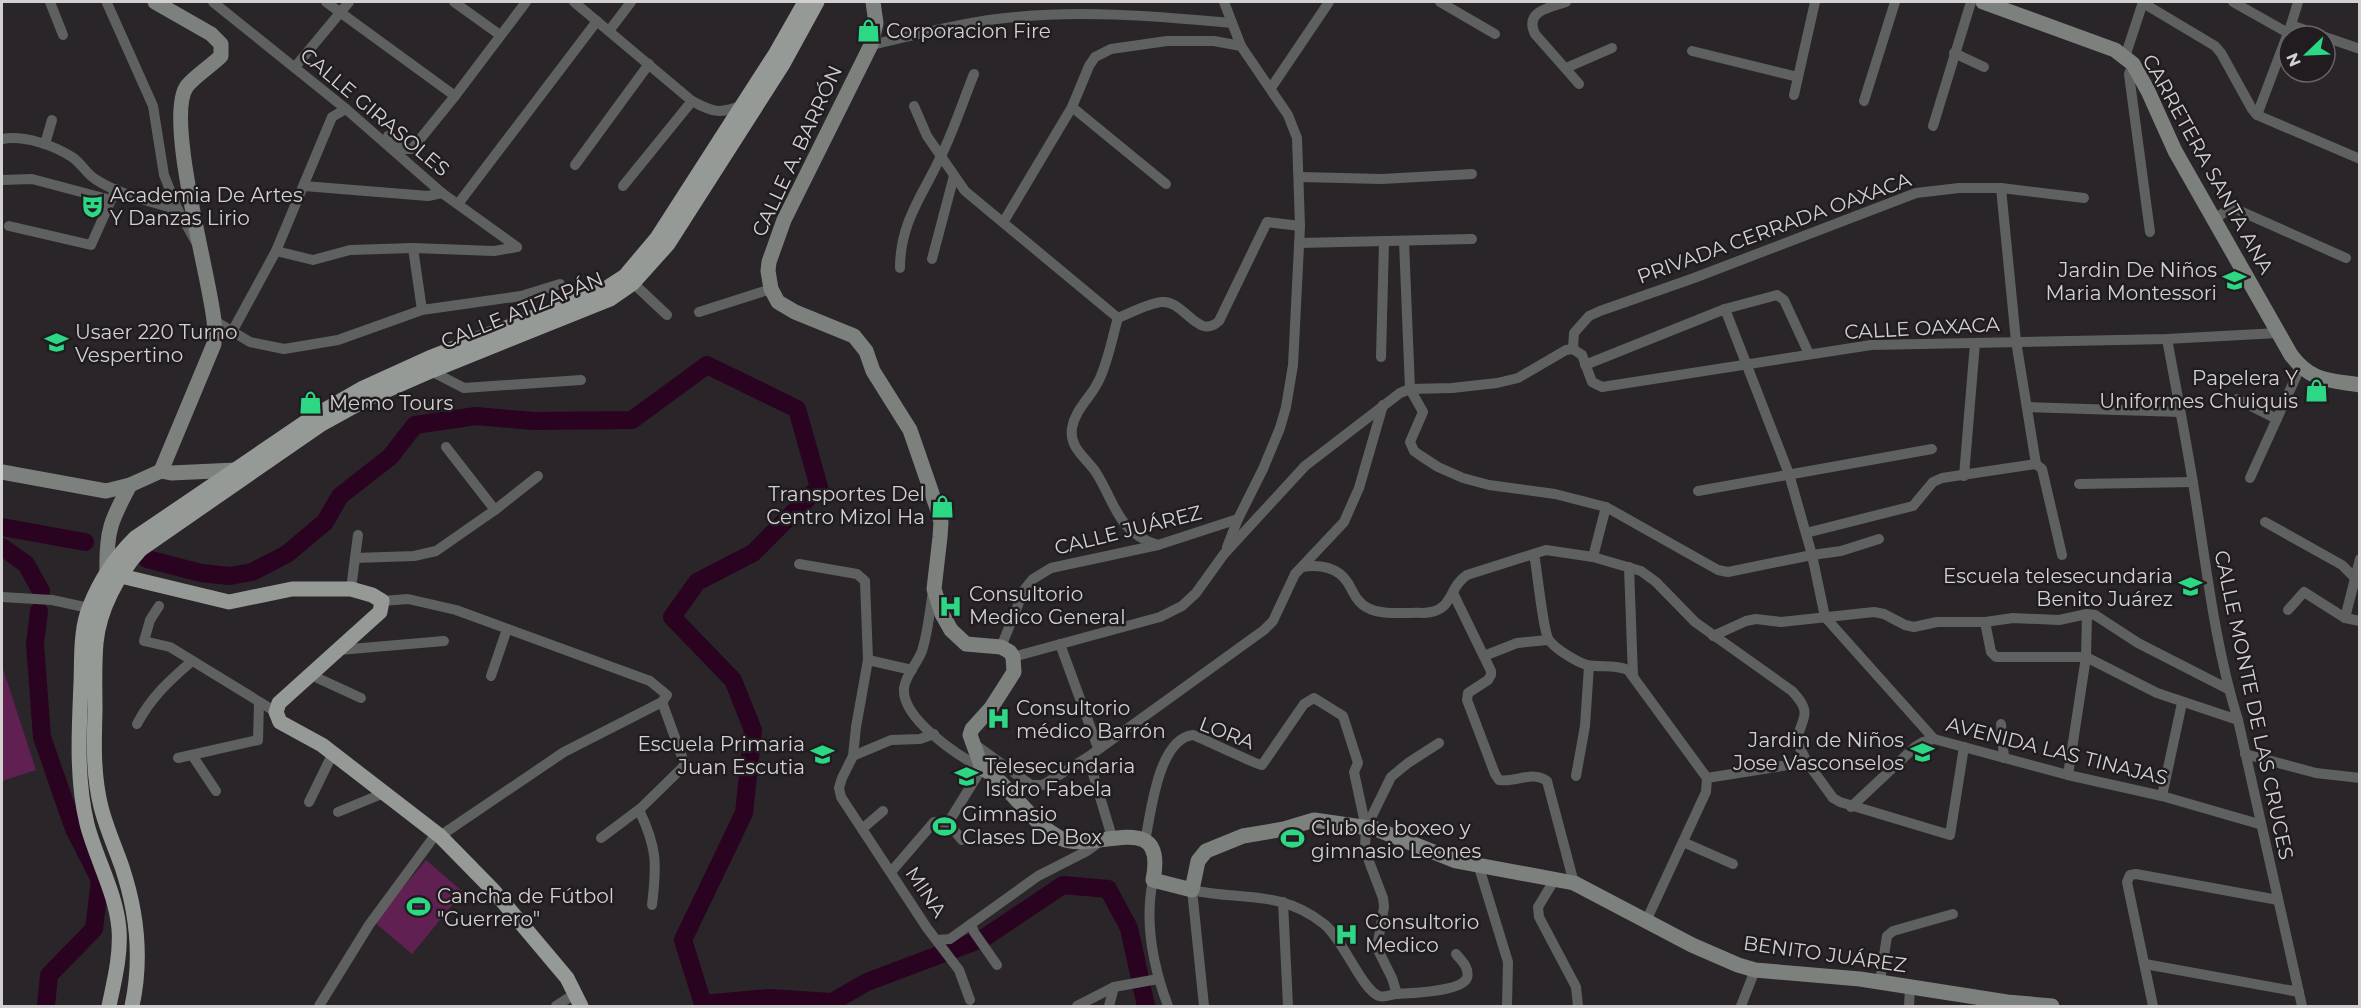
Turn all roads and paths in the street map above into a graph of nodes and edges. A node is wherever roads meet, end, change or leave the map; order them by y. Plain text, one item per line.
1 (50, 2) edge
2 (155, 2) edge
3 (213, 2) edge
4 (326, 2) edge
5 (349, 2) edge
6 (454, 2) edge
7 (526, 2) edge
8 (574, 2) edge
9 (631, 2) edge
10 (805, 2) edge
11 (817, 2) edge
12 (873, 2) edge
13 (1224, 2) edge
14 (1329, 2) edge
15 (1440, 2) edge
16 (1566, 2) edge
17 (1815, 2) edge
18 (1895, 2) edge
19 (1971, 2) edge
20 (1983, 2) edge
21 (2143, 2) edge
22 (2233, 2) edge
23 (2298, 2) edge
24 (107, 3) edge
25 (340, 13) junction
26 (597, 21) junction
27 (1232, 23) junction
28 (2279, 24) edge
29 (2291, 24) edge
30 (609, 31) junction
31 (1495, 34) dead end
32 (63, 35) dead end
33 (500, 35) junction
34 (2337, 41) edge
35 (871, 45) junction
36 (1241, 46) junction
37 (1612, 48) dead end
38 (2360, 49) edge
39 (1692, 51) dead end
40 (1954, 53) junction
41 (2129, 60) junction
42 (2277, 63) edge
43 (648, 64) junction
44 (1984, 67) dead end
45 (296, 68) junction
46 (1566, 68) junction
47 (974, 74) dead end
48 (1798, 77) junction
49 (1579, 84) dead end
50 (1271, 88) junction
51 (1794, 95) dead end
52 (455, 96) junction
53 (692, 101) junction
54 (1864, 101) dead end
55 (914, 106) dead end
56 (1072, 107) junction
57 (346, 109) junction
58 (748, 109) junction
59 (2257, 115) junction
60 (357, 118) junction
61 (52, 120) dead end
62 (1933, 126) dead end
63 (2, 139) edge
64 (45, 144) junction
65 (942, 156) junction
66 (2360, 159) edge
67 (575, 165) dead end
68 (1472, 174) dead end
69 (954, 176) junction
70 (1300, 177) junction
71 (2, 180) edge
72 (1166, 184) dead end
73 (304, 186) junction
74 (623, 186) dead end
75 (2001, 188) junction
76 (442, 193) junction
77 (113, 194) junction
78 (2084, 198) dead end
79 (458, 204) junction
80 (178, 210) junction
81 (2214, 220) junction
82 (1004, 221) junction
83 (9, 226) dead end
84 (1300, 226) junction
85 (2150, 232) dead end
86 (1472, 239) dead end
87 (1404, 241) junction
88 (1299, 243) junction
89 (1384, 243) junction
90 (413, 249) junction
91 (200, 250) junction
92 (276, 251) junction
93 (2346, 258) dead end
94 (932, 259) dead end
95 (900, 268) dead end
96 (633, 283) junction
97 (560, 284) dead end
98 (771, 289) junction
99 (1725, 309) junction
100 (422, 310) junction
101 (699, 312) dead end
102 (667, 315) dead end
103 (1118, 318) junction
104 (215, 321) junction
105 (233, 330) junction
106 (2278, 333) junction
107 (2167, 339) junction
108 (2016, 341) junction
109 (1975, 343) junction
110 (1573, 349) junction
111 (1809, 354) junction
112 (1381, 357) dead end
113 (1747, 363) junction
114 (1585, 365) junction
115 (2300, 368) junction
116 (431, 371) junction
117 (582, 380) dead end
118 (2360, 385) edge
119 (1410, 389) junction
120 (2237, 399) dead end
121 (1383, 405) junction
122 (2027, 406) junction
123 (2180, 412) junction
124 (2277, 419) junction
125 (446, 447) dead end
126 (1932, 449) dead end
127 (2036, 464) junction
128 (161, 471) junction
129 (2, 472) edge
130 (241, 474) junction
131 (1789, 474) junction
132 (538, 476) dead end
133 (1964, 476) junction
134 (2250, 478) dead end
135 (2193, 482) junction
136 (2079, 484) dead end
137 (130, 485) junction
138 (1698, 491) dead end
139 (1606, 507) junction
140 (495, 510) junction
141 (1238, 519) junction
142 (2265, 522) dead end
143 (1806, 533) junction
144 (358, 535) dead end
145 (1878, 539) dead end
146 (1158, 545) junction
147 (1224, 554) junction
148 (1534, 554) junction
149 (1812, 555) junction
150 (2062, 555) dead end
151 (355, 558) junction
152 (1593, 558) junction
153 (2360, 560) edge
154 (799, 564) dead end
155 (1302, 567) junction
156 (1629, 567) junction
157 (114, 574) junction
158 (2357, 581) edge
159 (351, 589) junction
160 (934, 589) junction
161 (1453, 593) junction
162 (2, 597) edge
163 (382, 601) junction
164 (159, 606) dead end
165 (89, 608) junction
166 (2288, 610) dead end
167 (2087, 614) junction
168 (1825, 617) junction
169 (2345, 618) junction
170 (2360, 621) edge
171 (1985, 622) junction
172 (507, 629) junction
173 (1713, 636) junction
174 (1548, 640) junction
175 (444, 641) dead end
176 (1060, 644) junction
177 (1001, 647) junction
178 (339, 650) junction
179 (1484, 656) junction
180 (1013, 657) junction
181 (2086, 657) junction
182 (868, 660) junction
183 (192, 661) junction
184 (1589, 666) junction
185 (912, 670) junction
186 (311, 675) junction
187 (491, 676) dead end
188 (1633, 676) junction
189 (2228, 689) junction
190 (361, 698) dead end
191 (664, 698) junction
192 (259, 702) junction
193 (2182, 703) junction
194 (276, 712) junction
195 (2238, 720) junction
196 (137, 724) dead end
197 (2001, 724) dead end
198 (934, 734) junction
199 (1934, 739) junction
200 (971, 741) junction
201 (1440, 743) dead end
202 (1964, 747) junction
203 (1098, 748) junction
204 (333, 753) junction
205 (2245, 754) junction
206 (192, 755) junction
207 (853, 756) junction
208 (1088, 757) junction
209 (178, 758) dead end
210 (2004, 759) junction
211 (1807, 762) junction
212 (982, 768) junction
213 (2068, 775) junction
214 (1576, 776) dead end
215 (1707, 778) junction
216 (2360, 778) edge
217 (216, 791) dead end
218 (384, 793) junction
219 (2162, 796) junction
220 (309, 802) dead end
221 (1851, 807) junction
222 (639, 810) junction
223 (883, 811) dead end
224 (338, 812) dead end
225 (948, 823) junction
226 (2259, 824) junction
227 (1366, 828) junction
228 (862, 829) junction
229 (438, 835) junction
230 (601, 838) dead end
231 (1108, 838) junction
232 (962, 840) dead end
233 (1145, 841) junction
234 (1683, 842) junction
235 (1478, 864) junction
236 (1733, 864) dead end
237 (891, 872) junction
238 (1555, 879) junction
239 (1153, 880) junction
240 (1574, 884) junction
241 (1192, 890) junction
242 (2278, 900) junction
243 (1283, 902) junction
244 (652, 905) dead end
245 (1953, 914) dead end
246 (1647, 919) junction
247 (973, 928) junction
248 (941, 944) junction
249 (1456, 954) dead end
250 (2145, 964) junction
251 (997, 965) dead end
252 (1755, 970) junction
253 (1158, 979) junction
254 (1880, 981) junction
255 (1114, 987) junction
256 (1910, 987) junction
257 (2299, 992) junction
258 (1397, 994) junction
259 (578, 1000) edge
260 (970, 1000) dead end
261 (2007, 1004) edge
262 (109, 1006) edge
263 (132, 1006) edge
264 (319, 1006) edge
265 (556, 1006) edge
266 (1077, 1006) edge
267 (1109, 1006) edge
268 (1168, 1006) edge
269 (1204, 1006) edge
270 (1288, 1006) edge
271 (1507, 1006) edge
272 (1578, 1006) edge
273 (1741, 1006) edge
274 (1910, 1006) edge
275 (2052, 1006) edge
276 (2153, 1006) edge
277 (2302, 1006) edge

1 - 32 street
2 - 91 street
3 - 45 street, CALLE GIRASOLES
4 - 25 street
5 - 25 street
6 - 33 street
7 - 33 street
8 - 26 street
9 - 30 street
10 - 58 main road
11 - 58 main road
12 - 35 street, CALLE A. BARRÓN
13 - 27 street
14 - 50 street
15 - 31 street
16 - 46 street
17 - 48 street
18 - 54 street
19 - 40 street
20 - 41 street, CARRETERA SANTA ANA
21 - 41 street
21 - 59 street
22 - 28 street
23 - 29 street
24 - 80 street
25 - 45 street
25 - 52 street
26 - 30 street
26 - 79 street
27 - 35 street
27 - 36 street
30 - 43 street
33 - 52 street
34 - 38 street
35 - 98 street, CALLE A. BARRÓN
36 - 50 street
36 - 56 street
37 - 46 street
39 - 48 street
40 - 44 street
40 - 62 street
41 - 81 street, CARRETERA SANTA ANA
41 - 85 street
42 - 59 street
43 - 53 street
43 - 67 street
45 - 57 street, CALLE GIRASOLES
46 - 49 street
47 - 65 street
48 - 51 street
50 - 70 street
52 - 60 street
53 - 58 street
53 - 74 street
55 - 65 street
56 - 72 street
56 - 82 street
57 - 60 street, CALLE GIRASOLES
57 - 73 street
58 - 96 main road, CALLE ATIZAPÁN
58 - 130 main road, CALLE ATIZAPÁN
59 - 66 street
60 - 76 street, CALLE GIRASOLES
61 - 64 street
63 - 64 street
64 - 77 street
65 - 69 street
65 - 95 street
68 - 70 street
69 - 82 street
69 - 94 street
70 - 84 street
71 - 77 street
73 - 76 street
73 - 92 street
75 - 78 street, PRIVADA CERRADA OAXACA
75 - 108 street
75 - 110 street, PRIVADA CERRADA OAXACA
76 - 79 street, CALLE GIRASOLES
77 - 80 street
77 - 83 street
79 - 90 street, CALLE GIRASOLES
80 - 91 street
81 - 93 street
81 - 106 street, CARRETERA SANTA ANA
82 - 103 street
84 - 88 street
84 - 103 street
86 - 87 street
87 - 89 street
87 - 119 street
88 - 89 street
88 - 141 street
89 - 112 street
90 - 92 street
90 - 100 street
91 - 104 street
92 - 105 street
96 - 102 street
96 - 116 main road, CALLE ATIZAPÁN
97 - 100 street
98 - 101 street
98 - 160 street
99 - 111 street
99 - 113 street
99 - 114 street
100 - 105 street
103 - 146 street
104 - 105 street
104 - 128 street
106 - 107 street, CALLE OAXACA
106 - 115 street, CARRETERA SANTA ANA
107 - 108 street, CALLE OAXACA
107 - 123 street, CALLE MONTE DE LAS CRUCES
108 - 109 street, CALLE OAXACA
108 - 122 street
109 - 111 street, CALLE OAXACA
109 - 133 street
110 - 114 street, CALLE OAXACA
110 - 119 street
111 - 113 street, CALLE OAXACA
113 - 114 street, CALLE OAXACA
113 - 131 street
115 - 118 street
115 - 124 street
116 - 117 street
116 - 130 main road, CALLE ATIZAPÁN
119 - 121 street
119 - 139 street
120 - 124 street
121 - 147 street
121 - 155 street
122 - 123 street
122 - 127 street
123 - 135 street, CALLE MONTE DE LAS CRUCES
124 - 134 street
125 - 140 street
126 - 131 street
127 - 133 street
127 - 150 street
128 - 130 street
128 - 137 street
129 - 137 street
130 - 157 main road
131 - 138 street
131 - 143 street
132 - 140 street
133 - 143 street
135 - 136 street
135 - 189 street, CALLE MONTE DE LAS CRUCES
137 - 157 street
139 - 149 street
139 - 152 street
140 - 151 street
141 - 146 street, CALLE JUÁREZ
141 - 147 street
142 - 158 street
143 - 149 street
144 - 151 street
145 - 149 street
146 - 177 street, CALLE JUÁREZ
147 - 176 street
148 - 152 street
148 - 161 street
148 - 174 street
149 - 168 street
151 - 159 street
152 - 156 street
153 - 158 street
154 - 182 street
155 - 161 street
155 - 203 street
156 - 173 street
156 - 188 street
157 - 159 main road
157 - 165 main road
157 - 263 main road
158 - 169 street
159 - 163 main road
160 - 177 street
160 - 185 street
161 - 179 street
162 - 165 street
163 - 172 street
163 - 178 main road
164 - 183 street
165 - 262 main road
166 - 169 street
167 - 171 street
167 - 181 street
167 - 189 street
168 - 171 street
168 - 173 street
168 - 199 street, AVENIDA LAS TINAJAS
169 - 170 street
171 - 181 street
172 - 187 street
172 - 191 street
173 - 211 street
174 - 179 street
174 - 184 street
175 - 178 street
176 - 180 street
176 - 203 street
177 - 180 street
178 - 186 main road
179 - 240 street
180 - 200 street
181 - 193 street
181 - 213 street
182 - 185 street
182 - 207 street
183 - 192 street
183 - 196 street
184 - 188 street
184 - 214 street
185 - 198 street
186 - 190 street
186 - 194 main road
188 - 215 street
189 - 195 street, CALLE MONTE DE LAS CRUCES
191 - 222 street
191 - 229 street
192 - 194 street
192 - 206 street
193 - 195 street
193 - 219 street
194 - 204 main road
195 - 205 street, CALLE MONTE DE LAS CRUCES
197 - 210 street
198 - 207 street
198 - 212 street
199 - 202 street, AVENIDA LAS TINAJAS
199 - 221 street
200 - 208 street
200 - 212 street
201 - 227 street
202 - 210 street, AVENIDA LAS TINAJAS
202 - 221 street
203 - 208 street
204 - 218 main road
204 - 220 street
205 - 216 street
205 - 226 street, CALLE MONTE DE LAS CRUCES
206 - 209 street
206 - 217 street
207 - 228 street, MINA
208 - 231 street
210 - 213 street, AVENIDA LAS TINAJAS
211 - 215 street
211 - 221 street
212 - 225 street
212 - 231 street
213 - 219 street, AVENIDA LAS TINAJAS
215 - 234 street
218 - 224 street
218 - 229 main road
219 - 226 street, AVENIDA LAS TINAJAS
222 - 230 street
222 - 244 street
223 - 228 street
225 - 232 street
225 - 237 street
226 - 242 street, CALLE MONTE DE LAS CRUCES
227 - 233 street, LORA
227 - 235 street, BENITO JUÁREZ
227 - 241 street, BENITO JUÁREZ
227 - 258 street
228 - 237 street, MINA
229 - 259 main road
229 - 264 street
231 - 233 street
231 - 247 street, MINA
233 - 239 street
234 - 236 street
234 - 246 street
235 - 238 street, BENITO JUÁREZ
235 - 271 street
237 - 248 street, MINA
238 - 240 street, BENITO JUÁREZ
238 - 272 street
239 - 241 street
239 - 253 street
240 - 246 street, BENITO JUÁREZ
241 - 243 street
241 - 269 street
242 - 250 street
242 - 257 street, CALLE MONTE DE LAS CRUCES
243 - 258 street
243 - 270 street
245 - 254 street
246 - 252 street, BENITO JUÁREZ
247 - 248 street, MINA
247 - 251 street
248 - 260 street
249 - 258 street
250 - 257 street
250 - 276 street
252 - 254 street, BENITO JUÁREZ
252 - 273 street
253 - 255 street
253 - 268 street
254 - 256 street, BENITO JUÁREZ
255 - 266 street
255 - 267 street
256 - 261 street, BENITO JUÁREZ
256 - 274 street
257 - 277 street, CALLE MONTE DE LAS CRUCES
259 - 265 street
261 - 275 street, BENITO JUÁREZ

